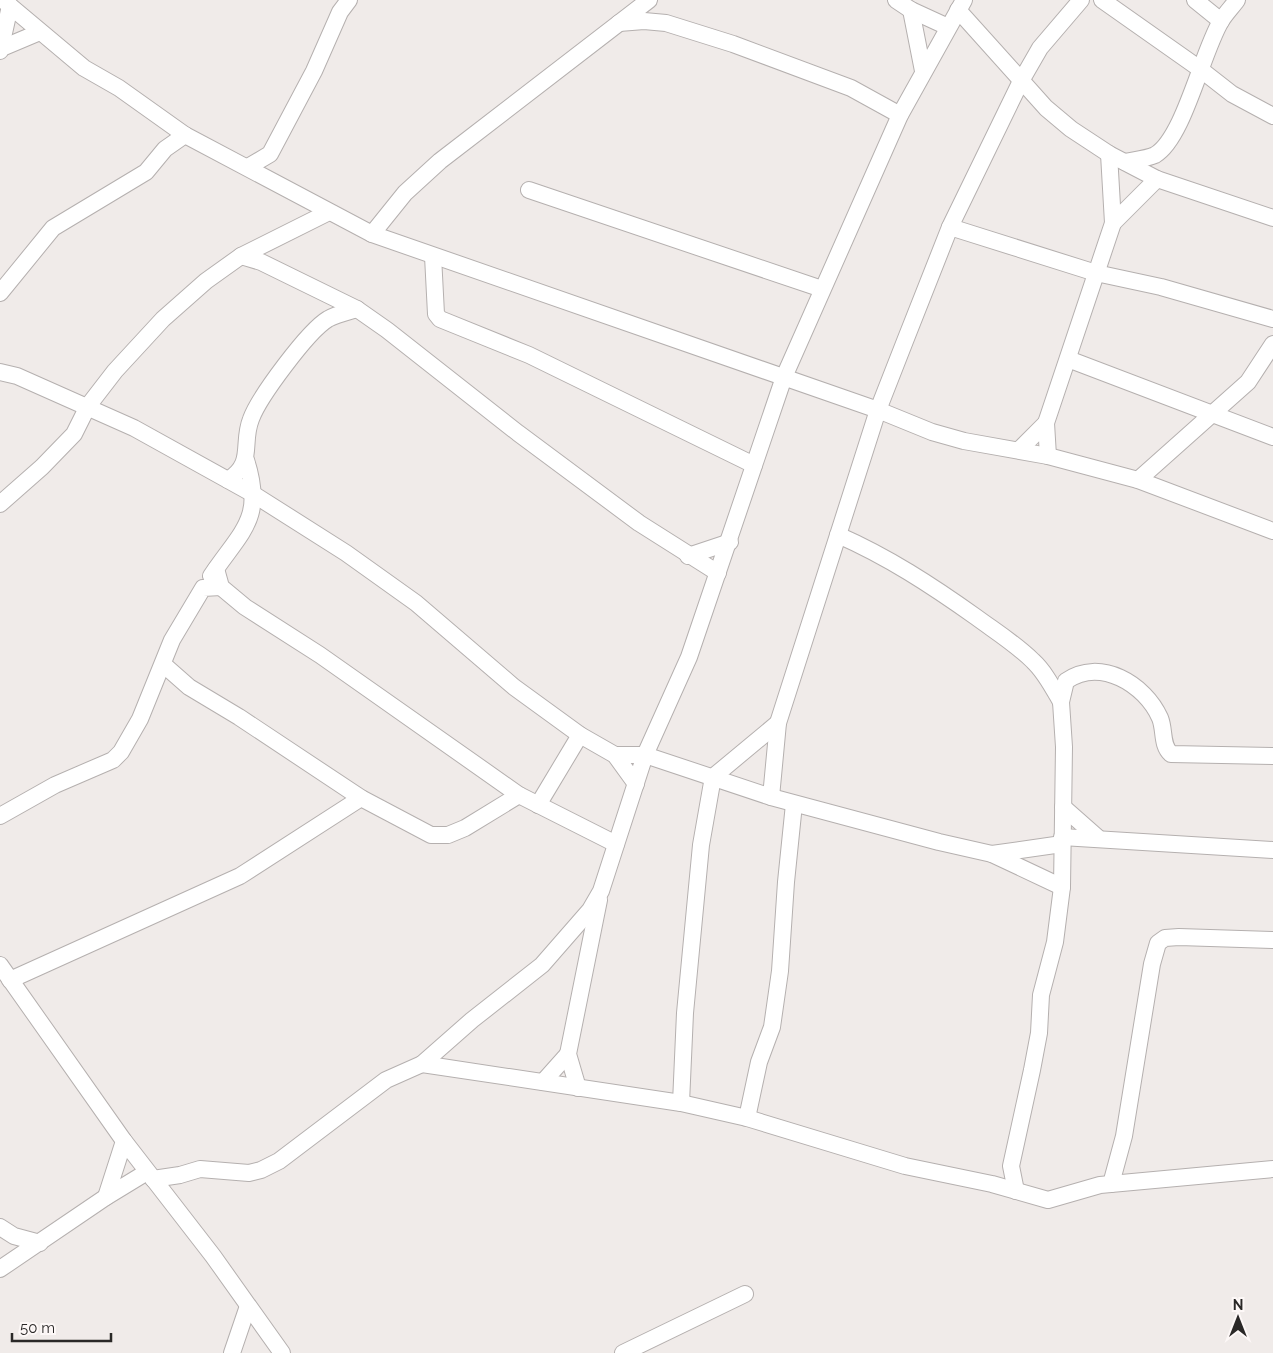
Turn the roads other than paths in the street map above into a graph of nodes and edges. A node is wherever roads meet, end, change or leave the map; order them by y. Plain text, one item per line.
1 (349, 0) edge
2 (649, 0) edge
3 (896, 0) edge
4 (1081, 0) edge
5 (1102, 0) edge
6 (1195, 0) edge
7 (1238, 0) edge
8 (6, 3) edge
9 (961, 5) edge
10 (911, 10) junction
11 (1221, 21) junction
12 (618, 24) junction
13 (948, 27) junction
14 (40, 32) junction
15 (1, 50) edge
16 (1200, 68) junction
17 (924, 70) junction
18 (1020, 81) junction
19 (1271, 112) edge
20 (900, 115) junction
21 (185, 135) junction
22 (270, 154) junction
23 (1109, 154) junction
24 (1155, 154) junction
25 (1125, 162) junction
26 (248, 167) junction
27 (1155, 178) junction
28 (272, 182) junction
29 (529, 190) dead end
30 (329, 212) junction
31 (1273, 218) edge
32 (1113, 223) junction
33 (950, 227) junction
34 (372, 234) junction
35 (261, 254) junction
36 (432, 256) junction
37 (1096, 272) junction
38 (822, 289) junction
39 (0, 293) edge
40 (357, 309) junction
41 (1273, 319) edge
42 (1273, 344) edge
43 (1068, 360) junction
44 (0, 372) edge
45 (784, 377) junction
46 (88, 406) junction
47 (878, 410) junction
48 (1214, 415) junction
49 (1046, 424) junction
50 (1273, 437) edge
51 (1020, 450) junction
52 (1048, 456) junction
53 (246, 460) junction
54 (754, 465) junction
55 (228, 480) junction
56 (1138, 480) junction
57 (253, 494) junction
58 (0, 504) edge
59 (1273, 530) edge
60 (838, 535) junction
61 (730, 542) junction
62 (688, 556) junction
63 (216, 569) junction
64 (718, 573) junction
65 (221, 587) junction
66 (203, 588) junction
67 (164, 665) junction
68 (1061, 702) junction
69 (778, 723) junction
70 (580, 734) junction
71 (615, 755) junction
72 (645, 755) junction
73 (1273, 756) edge
74 (713, 777) junction
75 (636, 784) junction
76 (519, 795) junction
77 (771, 797) junction
78 (361, 798) junction
79 (794, 804) junction
80 (538, 805) junction
81 (1063, 807) junction
82 (0, 816) edge
83 (1097, 837) junction
84 (1062, 840) junction
85 (616, 844) junction
86 (1273, 850) edge
87 (992, 854) junction
88 (1062, 887) junction
89 (601, 891) junction
90 (1273, 940) edge
91 (0, 965) edge
92 (10, 980) junction
93 (568, 1054) junction
94 (422, 1064) junction
95 (543, 1082) junction
96 (578, 1088) junction
97 (681, 1103) junction
98 (746, 1118) junction
99 (124, 1141) junction
100 (1011, 1166) junction
101 (1273, 1168) edge
102 (180, 1175) junction
103 (150, 1176) junction
104 (992, 1184) junction
105 (1112, 1184) junction
106 (1016, 1191) junction
107 (106, 1197) junction
108 (174, 1205) junction
109 (0, 1227) edge
110 (40, 1243) junction
111 (0, 1269) edge
112 (745, 1294) dead end
113 (248, 1306) junction
114 (232, 1353) edge
115 (282, 1353) edge
116 (623, 1353) edge

1 - 22 street
2 - 12 street
3 - 10 street
4 - 18 street
5 - 16 street
6 - 11 street
7 - 11 street
8 - 14 street
8 - 15 street
9 - 13 street
9 - 18 street
10 - 13 street
10 - 17 street
11 - 16 street
12 - 20 street
12 - 34 street
13 - 17 street
14 - 15 street
14 - 21 street
16 - 19 street
16 - 24 street
17 - 20 street
18 - 23 street
18 - 33 street
20 - 38 street
21 - 26 street
21 - 39 street
22 - 26 street
22 - 28 street
23 - 25 street
23 - 32 street
24 - 25 street
24 - 27 street
25 - 27 street
26 - 28 street
27 - 31 street
27 - 32 street
28 - 30 street
29 - 38 street
30 - 34 street
30 - 35 street
32 - 37 street
33 - 37 street
33 - 47 street
34 - 36 street
35 - 40 street
35 - 46 street
36 - 45 street
36 - 54 street
37 - 41 street
37 - 43 street
38 - 45 street
40 - 53 street
40 - 62 street
42 - 48 street
43 - 48 street
43 - 49 street
44 - 46 street
45 - 47 street
45 - 54 street
46 - 55 street
46 - 58 street
47 - 51 street
47 - 60 street
48 - 50 street
48 - 56 street
49 - 51 street
49 - 52 street
51 - 52 street
52 - 56 street
53 - 55 street
53 - 57 street
54 - 61 street
55 - 57 street
56 - 59 street
57 - 63 street
57 - 70 street
60 - 68 street
60 - 69 street
61 - 62 street
61 - 64 street
62 - 64 street
63 - 65 street
63 - 66 street
64 - 72 street
65 - 66 street
65 - 76 street
66 - 67 street
67 - 78 street
67 - 82 street
68 - 73 street
68 - 81 street
69 - 74 street
69 - 77 street
70 - 71 street
70 - 80 street
71 - 72 street
71 - 75 street
72 - 74 street
72 - 75 street
74 - 77 street
74 - 97 street
75 - 85 street
76 - 78 street
76 - 80 street
77 - 79 street
78 - 92 street
79 - 87 street
79 - 98 street
80 - 85 street
81 - 83 street
81 - 84 street
83 - 84 street
83 - 86 street
84 - 87 street
84 - 88 street
85 - 89 street
87 - 88 street
88 - 100 street
89 - 93 street
89 - 94 street
90 - 105 street
91 - 92 street
92 - 99 street
93 - 95 street
93 - 96 street
94 - 95 street
94 - 102 street
95 - 96 street
96 - 97 street
97 - 98 street
98 - 104 street
99 - 103 street
99 - 107 street
100 - 104 street
100 - 106 street
101 - 105 street
102 - 103 street
102 - 108 street
103 - 107 street
103 - 108 street
104 - 106 street
105 - 106 street
107 - 110 street
108 - 113 street
109 - 110 street
110 - 111 street
112 - 116 street
113 - 114 street
113 - 115 street

